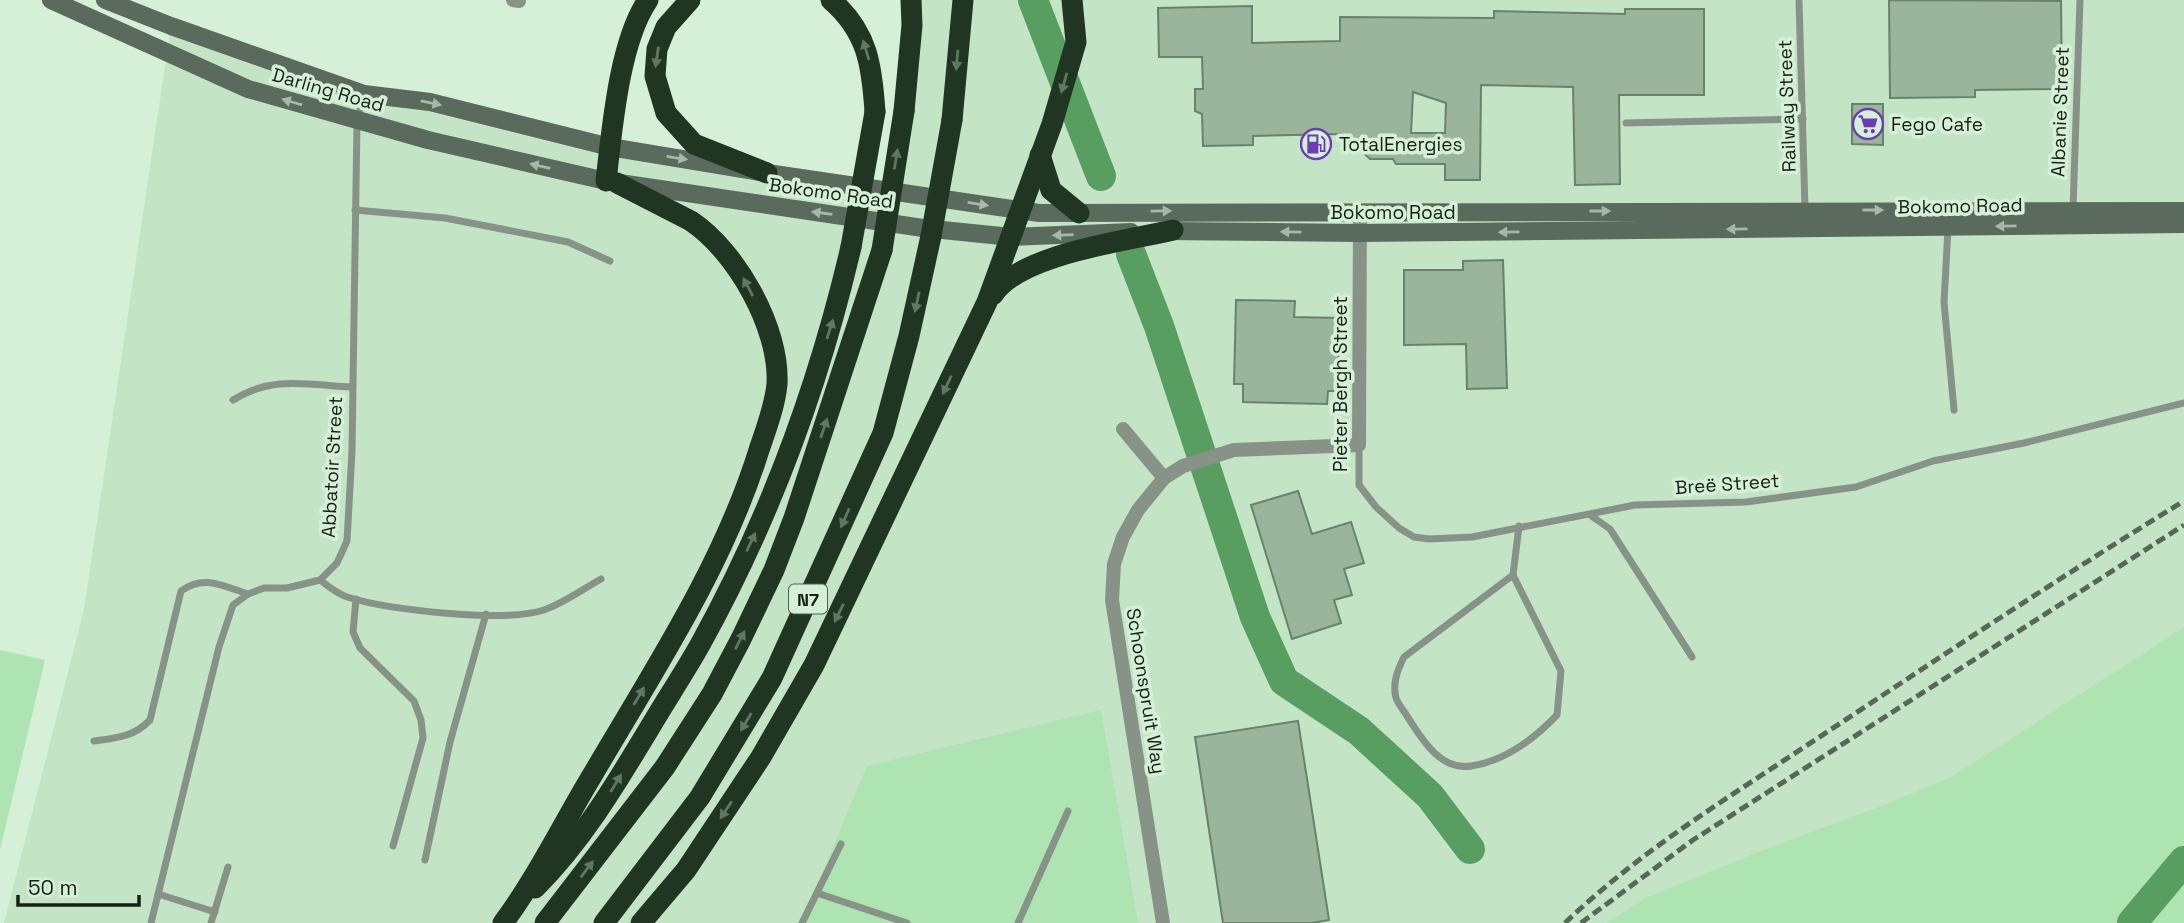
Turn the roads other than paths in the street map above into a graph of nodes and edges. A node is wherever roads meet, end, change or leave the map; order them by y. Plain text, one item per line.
1 (51, 0) edge
2 (105, 0) edge
3 (513, 0) edge
4 (648, 0) edge
5 (690, 0) edge
6 (831, 0) edge
7 (911, 0) edge
8 (963, 0) edge
9 (1072, 0) edge
10 (1800, 0) edge
11 (2080, 0) edge
12 (519, 1) edge
13 (364, 94) junction
14 (1803, 119) junction
15 (357, 121) junction
16 (1626, 122) dead end
17 (610, 147) junction
18 (1040, 155) junction
19 (767, 173) junction
20 (612, 182) junction
21 (355, 210) junction
22 (1020, 210) junction
23 (1805, 210) junction
24 (1360, 211) junction
25 (2184, 211) edge
26 (1079, 213) junction
27 (2073, 218) junction
28 (1949, 219) junction
29 (2184, 224) edge
30 (1805, 229) junction
31 (1173, 230) junction
32 (1359, 233) junction
33 (1011, 237) junction
34 (610, 261) dead end
35 (987, 302) junction
36 (352, 387) junction
37 (233, 400) dead end
38 (2184, 403) edge
39 (1954, 411) dead end
40 (1123, 429) dead end
41 (1359, 445) junction
42 (1164, 478) junction
43 (1590, 515) junction
44 (1519, 526) junction
45 (1429, 539) joint
46 (1513, 575) junction
47 (601, 579) dead end
48 (320, 580) junction
49 (248, 594) junction
50 (356, 599) junction
51 (486, 614) junction
52 (1692, 657) dead end
53 (94, 741) dead end
54 (1068, 811) dead end
55 (841, 844) dead end
56 (393, 846) dead end
57 (425, 860) dead end
58 (228, 867) dead end
59 (817, 893) junction
60 (159, 894) junction
61 (215, 912) junction
62 (507, 917) edge
63 (151, 923) edge
64 (211, 923) edge
65 (545, 923) edge
66 (604, 923) edge
67 (640, 923) edge
68 (803, 923) edge
69 (907, 923) edge
70 (1018, 923) edge
71 (1163, 923) edge

15 -> 1 main road, Darling Road
2 - 13 main road, Darling Road
3 - 12 street
4 - 17 highway
5 -> 19 highway
62 -> 6 highway, bridge
65 -> 7 highway, N7, bridge
8 -> 66 highway, N7, bridge
9 -> 18 highway
10 - 14 lane, Railway Street
11 - 27 lane, Albanie Street
13 - 15 lane, Abbatoir Street
13 -> 17 main road, Darling Road
14 - 16 lane
14 - 23 lane, Railway Street
20 -> 15 main road, Darling Road
15 - 21 lane, Abbatoir Street
17 -> 19 main road, Bokomo Road
17 - 20 highway
18 - 22 highway
18 - 26 highway
19 -> 22 main road, Bokomo Road
33 -> 20 main road, Bokomo Road
62 -> 20 highway
21 - 34 lane
21 - 36 lane, Abbatoir Street
22 - 26 main road, Bokomo Road
22 - 33 highway
24 -> 23 main road, Bokomo Road
23 -> 28 main road, Bokomo Road
23 - 30 lane, Railway Street
26 -> 24 main road, Bokomo Road
24 - 32 street, Pieter Bergh Street
25 - 27 main road, Bokomo Road
27 - 28 main road, Bokomo Road
27 - 29 main road, Bokomo Road
28 - 30 main road, Bokomo Road
28 - 39 lane
30 -> 32 main road, Bokomo Road
32 -> 31 main road, Bokomo Road
31 -> 33 main road, Bokomo Road
31 - 35 highway
32 - 41 street, Pieter Bergh Street
33 - 35 highway
35 -> 67 highway
36 - 37 lane
36 - 48 lane, Abbatoir Street
38 - 43 lane, Breë Street
40 - 42 street
41 - 42 street, Schoonspruit Way
41 - 45 lane, Pieter Bergh Street
42 - 71 street, Schoonspruit Way
43 - 44 lane, Breë Street
43 - 52 lane
44 - 45 lane, Breë Street
44 - 46 lane
46 - 46 lane
47 - 51 lane
48 - 49 lane
48 - 50 lane
49 - 53 lane
49 - 60 lane
50 - 51 lane
50 - 56 lane
51 - 57 lane
54 - 70 lane
55 - 59 lane
58 - 61 lane
59 - 68 lane
59 - 69 lane
60 - 61 lane
60 - 63 lane
61 - 64 lane

